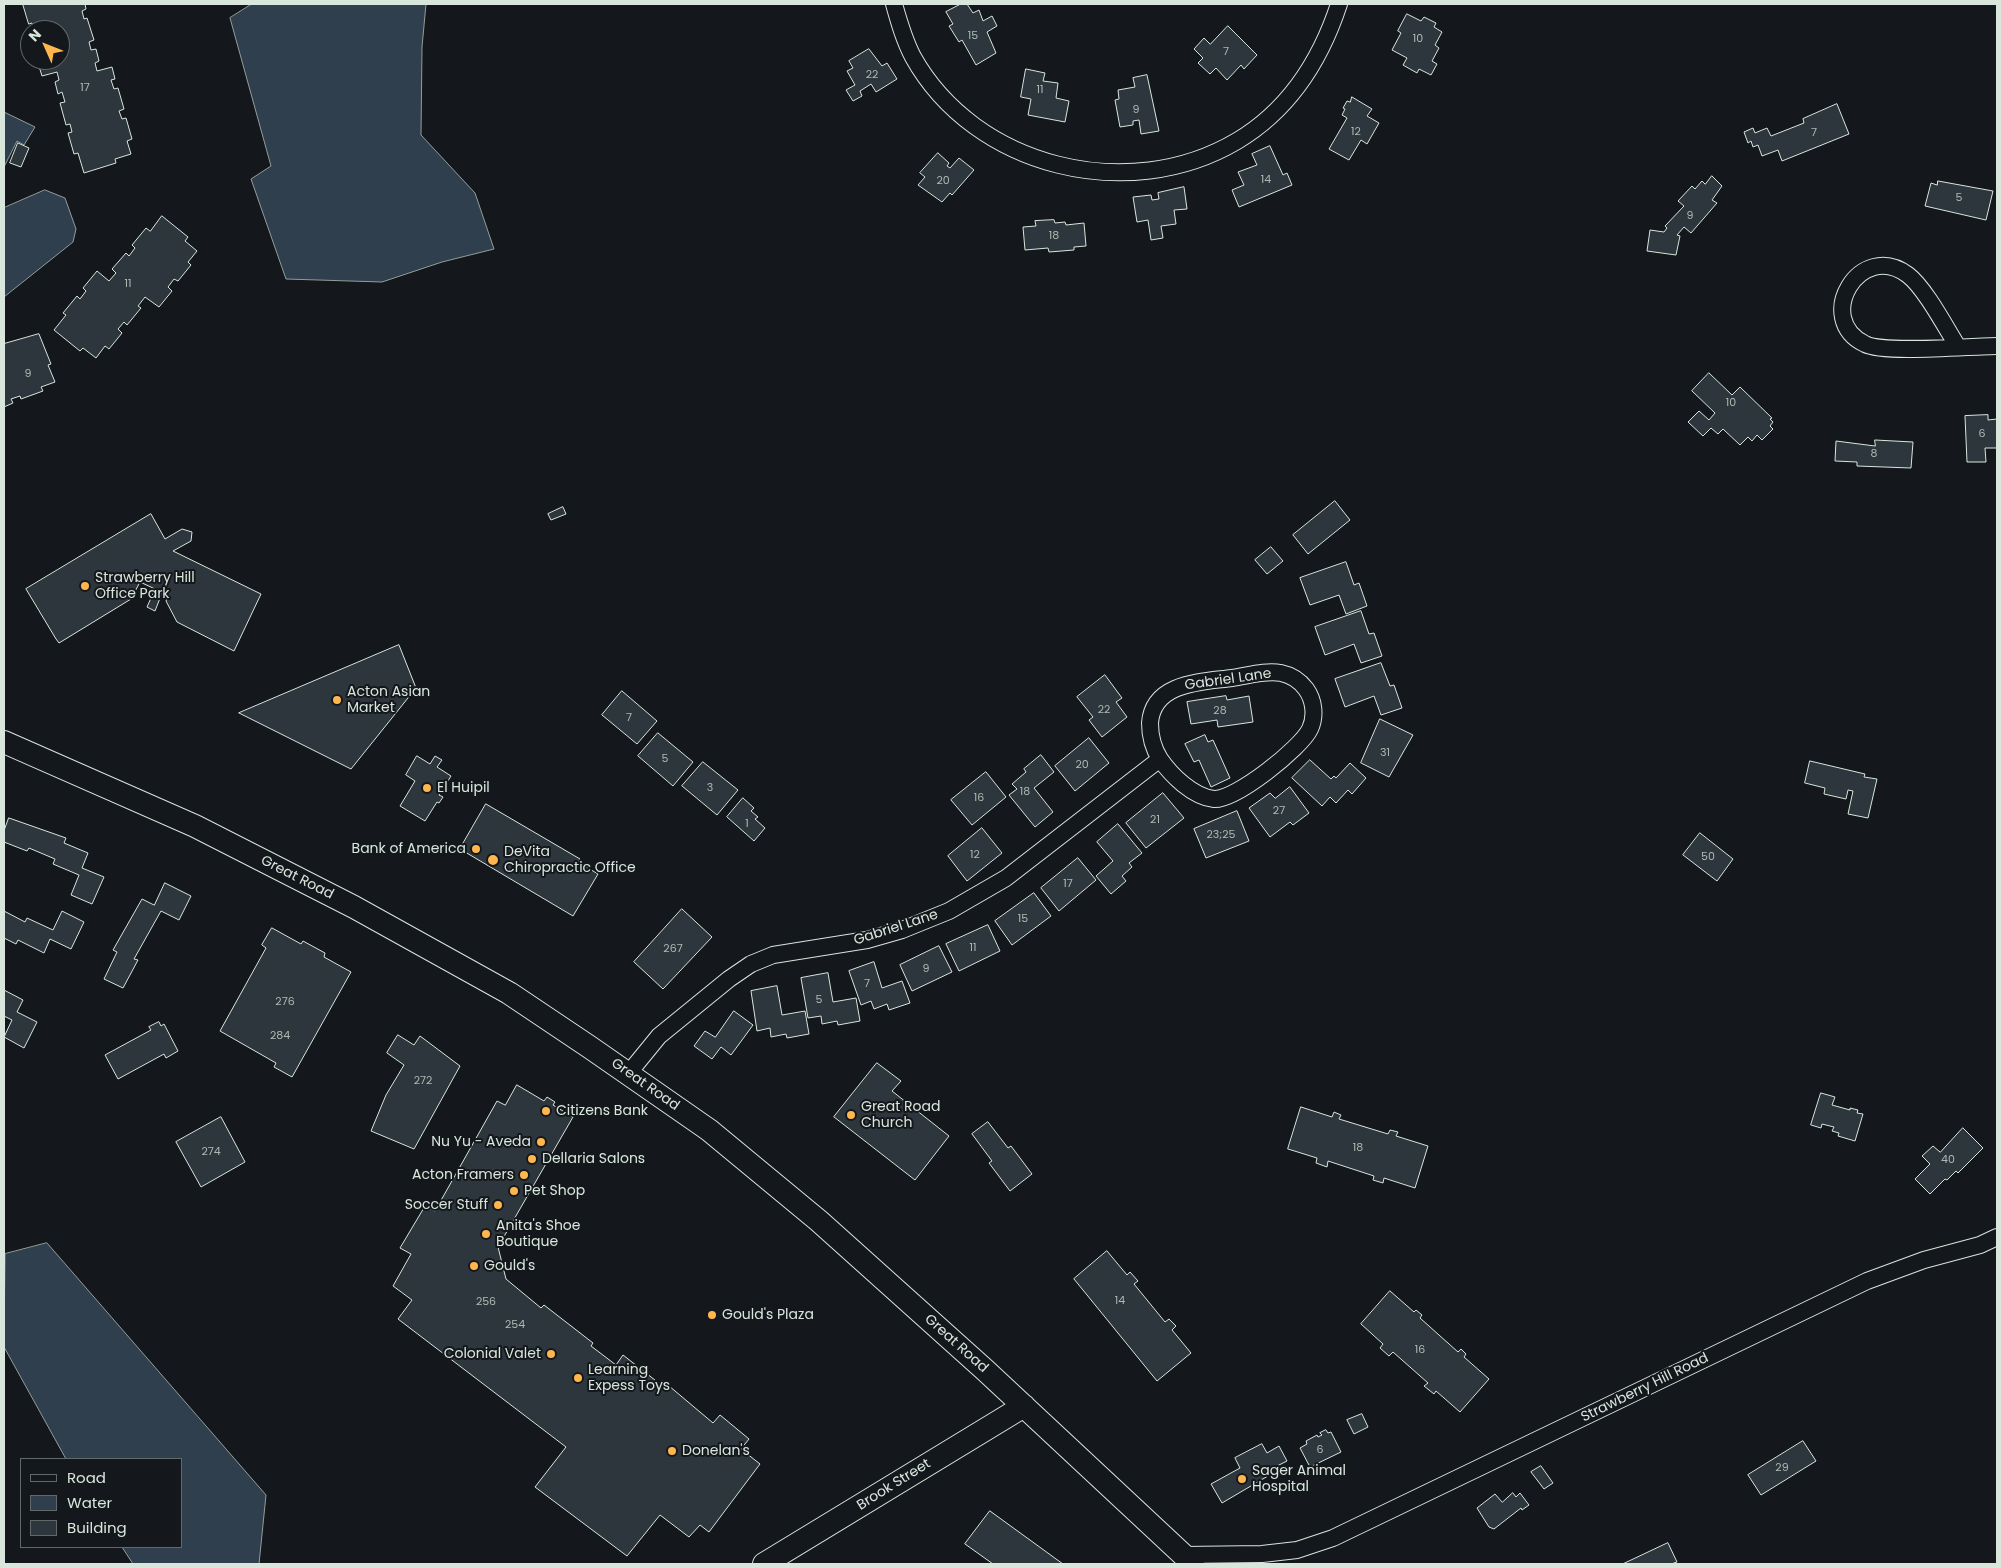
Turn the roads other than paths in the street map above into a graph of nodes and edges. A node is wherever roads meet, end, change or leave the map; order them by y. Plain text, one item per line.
1 (894, 4) edge
2 (1339, 4) edge
3 (1958, 346) junction
4 (1997, 346) edge
5 (4, 742) edge
6 (1160, 759) junction
7 (628, 1074) junction
8 (1997, 1238) edge
9 (1024, 1406) junction
10 (1297, 1550) junction
11 (1188, 1560) edge
12 (764, 1564) edge
13 (1283, 1564) edge

1 - 2 street
3 - 3 street
3 - 4 street
5 - 7 main road, Great Road
6 - 6 street, Gabriel Lane
6 - 7 street, Gabriel Lane
7 - 9 main road, Great Road
8 - 10 street, Strawberry Hill Road
9 - 11 main road, Great Road
9 - 12 main road, Brook Street
10 - 11 street, Strawberry Hill Road
10 - 13 street, Strawberry Hill Road

